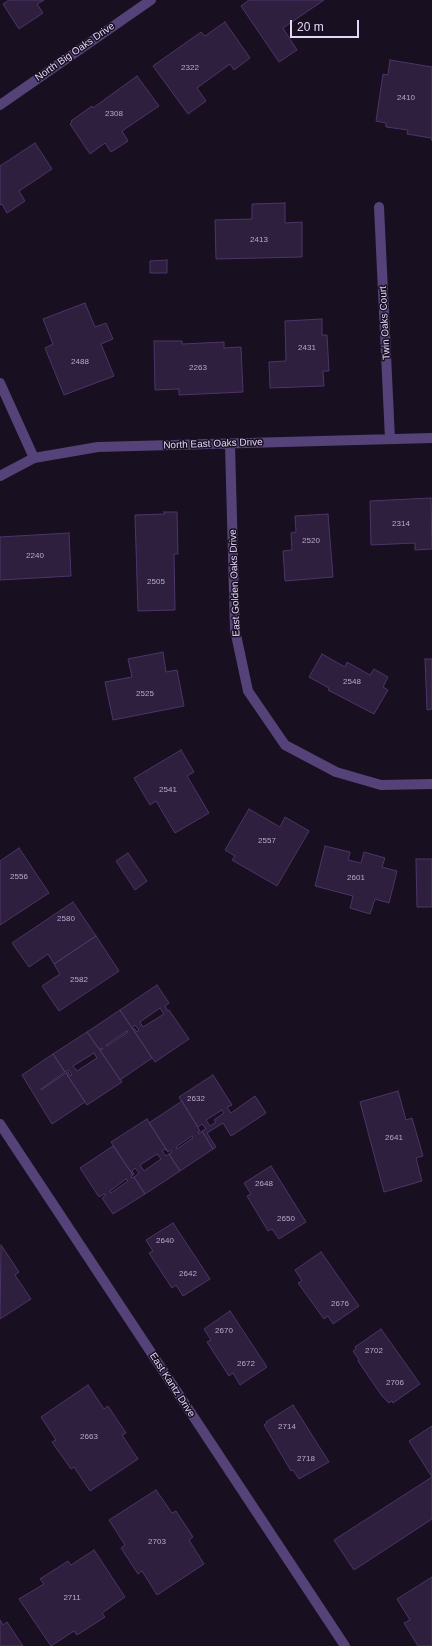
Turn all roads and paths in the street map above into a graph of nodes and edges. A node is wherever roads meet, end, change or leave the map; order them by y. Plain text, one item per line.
1 (151, 0) edge
2 (0, 105) edge
3 (380, 207) dead end
4 (0, 383) edge
5 (432, 438) edge
6 (390, 439) junction
7 (230, 444) junction
8 (34, 458) junction
9 (0, 476) edge
10 (432, 784) edge
11 (0, 1124) edge
12 (345, 1646) edge

1 - 2 street, North Big Oaks Drive
3 - 6 street, Twin Oaks Court
4 - 8 street
5 - 6 street, North East Oaks Drive
6 - 7 street, North East Oaks Drive
7 - 8 street, North East Oaks Drive
7 - 10 street, East Golden Oaks Drive
8 - 9 street, North East Oaks Drive
11 - 12 street, East Kantz Drive

